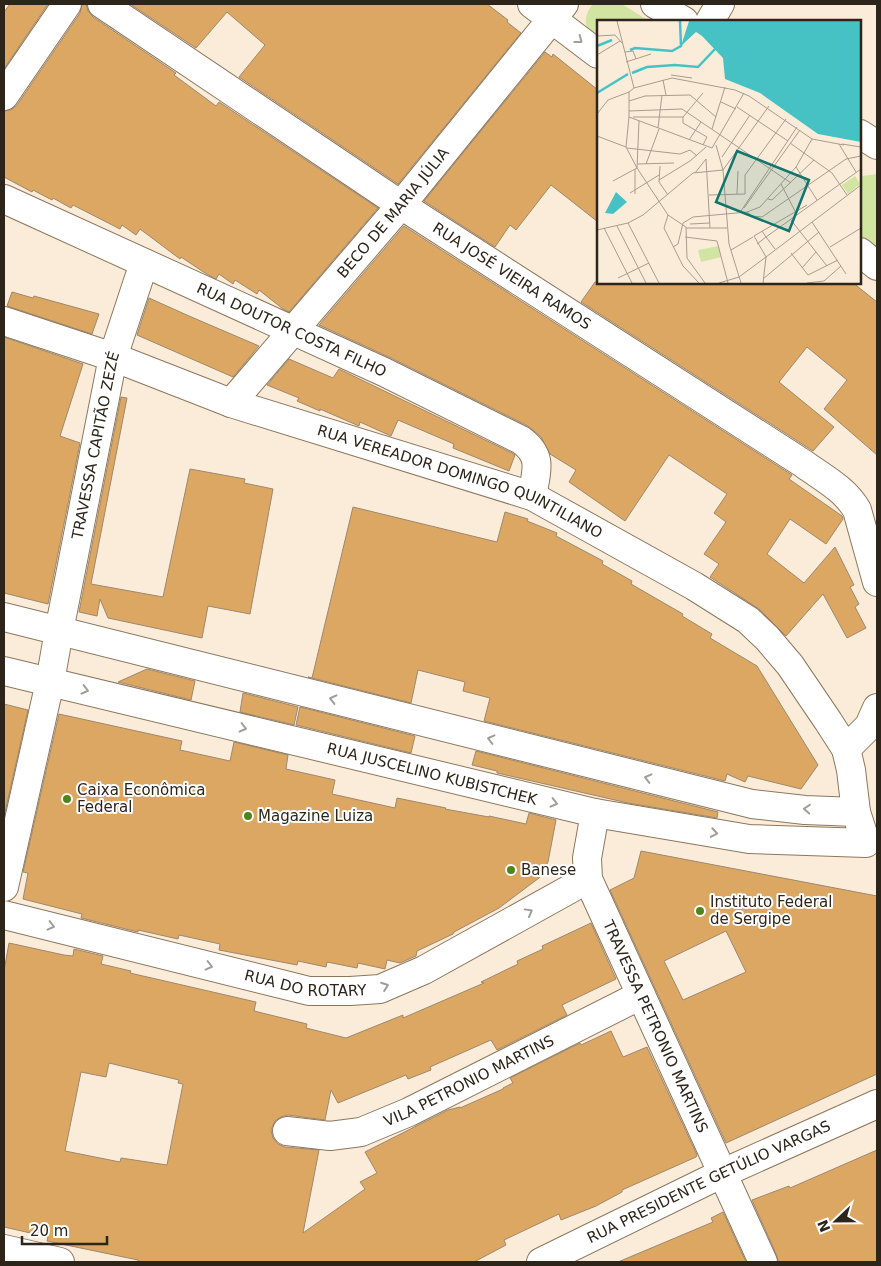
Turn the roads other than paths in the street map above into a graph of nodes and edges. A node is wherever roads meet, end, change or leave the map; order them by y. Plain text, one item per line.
1 (67, 4) edge
2 (102, 4) edge
3 (655, 4) edge
4 (720, 4) edge
5 (549, 9) edge
6 (682, 20) edge
7 (711, 20) edge
8 (597, 53) edge
9 (4, 96) edge
10 (4, 199) edge
11 (401, 205) junction
12 (861, 253) edge
13 (144, 263) junction
14 (877, 266) edge
15 (4, 321) edge
16 (294, 330) junction
17 (113, 357) junction
18 (231, 403) junction
19 (532, 496) junction
20 (877, 582) edge
21 (4, 617) edge
22 (58, 631) junction
23 (4, 671) edge
24 (50, 682) junction
25 (877, 708) edge
26 (846, 749) junction
27 (752, 804) junction
28 (856, 812) junction
29 (595, 813) junction
30 (749, 839) junction
31 (872, 849) edge
32 (588, 879) junction
33 (4, 886) edge
34 (4, 915) edge
35 (641, 995) junction
36 (877, 1104) edge
37 (287, 1131) dead end
38 (723, 1174) junction
39 (4, 1249) edge
40 (60, 1262) edge
41 (542, 1262) edge
42 (762, 1262) edge

1 - 9 street
2 - 11 street, RUA JOSÉ VIEIRA RAMOS
3 - 6 street
4 - 7 street
5 -> 8 street
5 - 11 street, BECO DE MARIA JÚLIA
10 - 13 street, RUA DOUTOR COSTA FILHO
11 - 16 street, BECO DE MARIA JÚLIA
11 - 20 street, RUA JOSÉ VIEIRA RAMOS
12 - 14 street
13 - 16 street, RUA DOUTOR COSTA FILHO
13 - 17 street, TRAVESSA CAPITÃO ZEZÉ
15 - 17 street, RUA VEREADOR DOMINGO QUINTILIANO
16 - 18 street, BECO DE MARIA JÚLIA
16 - 19 street, RUA DOUTOR COSTA FILHO
17 - 18 street, RUA VEREADOR DOMINGO QUINTILIANO
17 - 22 street, TRAVESSA CAPITÃO ZEZÉ
18 - 19 street, RUA VEREADOR DOMINGO QUINTILIANO
19 - 26 street, RUA VEREADOR DOMINGO QUINTILIANO
21 - 22 street
22 - 24 street, TRAVESSA CAPITÃO ZEZÉ
27 -> 22 street
23 - 24 street, RUA JUSCELINO KUBISTCHEK
24 -> 29 street, RUA JUSCELINO KUBISTCHEK
24 - 33 street
25 - 26 street
26 - 28 street
28 -> 27 street
27 - 30 street
28 - 31 street
29 -> 30 street, RUA JUSCELINO KUBISTCHEK
29 - 32 street
30 - 31 street, RUA JUSCELINO KUBISTCHEK
34 -> 32 street, RUA DO ROTARY
32 - 35 street, TRAVESSA PETRONIO MARTINS
35 - 37 street, VILA PETRONIO MARTINS
35 - 38 street, TRAVESSA PETRONIO MARTINS
36 - 38 street, RUA PRESIDENTE GETÚLIO VARGAS
38 - 41 street, RUA PRESIDENTE GETÚLIO VARGAS
38 - 42 street, TRAVESSA PETRONIO MARTINS
39 - 40 street

